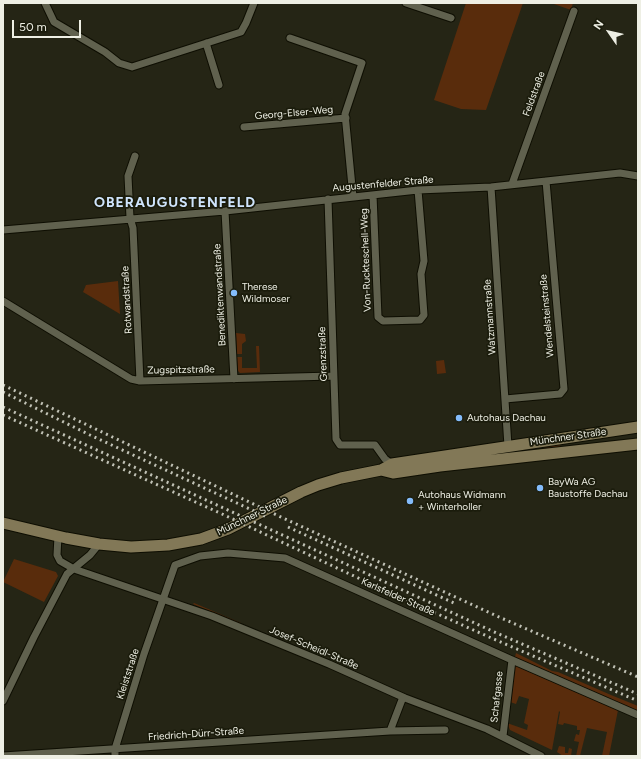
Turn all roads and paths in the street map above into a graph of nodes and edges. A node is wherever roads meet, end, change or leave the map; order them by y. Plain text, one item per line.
1 (45, 3) edge
2 (254, 3) edge
3 (406, 3) edge
4 (574, 11) dead end
5 (451, 18) dead end
6 (290, 38) dead end
7 (206, 43) junction
8 (220, 85) dead end
9 (346, 118) junction
10 (244, 127) dead end
11 (134, 156) dead end
12 (638, 176) edge
13 (546, 181) junction
14 (512, 184) junction
15 (491, 187) junction
16 (418, 190) junction
17 (373, 195) junction
18 (353, 197) junction
19 (328, 199) junction
20 (226, 211) junction
21 (130, 218) junction
22 (3, 230) edge
23 (3, 301) edge
24 (333, 376) junction
25 (234, 379) junction
26 (140, 381) junction
27 (505, 399) junction
28 (638, 427) edge
29 (638, 444) edge
30 (508, 446) junction
31 (392, 464) junction
32 (381, 470) junction
33 (3, 523) edge
34 (58, 536) junction
35 (99, 544) junction
36 (74, 569) junction
37 (163, 600) junction
38 (512, 660) junction
39 (403, 697) junction
40 (3, 701) edge
41 (638, 715) edge
42 (445, 730) dead end
43 (390, 731) junction
44 (503, 736) junction
45 (524, 747) junction
46 (115, 752) edge
47 (3, 756) edge
48 (523, 756) edge
49 (541, 756) edge

1 - 7 street
2 - 7 street
3 - 5 street
4 - 14 street, Feldstraße
6 - 9 street
7 - 8 street
9 - 10 street, Georg-Elser-Weg
9 - 18 street
11 - 21 street
12 - 13 street, Augustenfelder Straße
13 - 14 street, Augustenfelder Straße
13 - 27 street, Wendelsteinstraße
14 - 15 street, Augustenfelder Straße
15 - 16 street, Augustenfelder Straße
15 - 27 street, Watzmannstraße
16 - 17 street, Augustenfelder Straße
16 - 17 street, Von-Ruckteschell-Weg
17 - 18 street, Augustenfelder Straße
18 - 19 street, Augustenfelder Straße
19 - 20 street, Augustenfelder Straße
19 - 24 street, Grenzstraße
20 - 21 street, Augustenfelder Straße
20 - 25 street, Benediktenwandstraße
21 - 22 street, Augustenfelder Straße
21 - 26 street, Rotwandstraße
23 - 26 street, Zugspitzstraße
24 - 25 street, Zugspitzstraße
24 - 31 street, Grenzstraße
25 - 26 street, Zugspitzstraße
27 - 30 street, Watzmannstraße
28 - 30 main road, Münchner Straße
29 - 32 main road, Münchner Straße
30 - 31 main road, Münchner Straße
31 - 32 main road, Münchner Straße
32 - 35 main road, Münchner Straße
33 - 34 main road, Münchner Straße
34 - 35 main road, Münchner Straße
34 - 36 street, Josef-Scheidl-Straße
35 - 36 street
36 - 37 street, Josef-Scheidl-Straße
36 - 40 street
37 - 38 street, Karlsfelder Straße
37 - 39 street, Josef-Scheidl-Straße
37 - 46 street, Kleiststraße
38 - 41 street, Karlsfelder Straße
38 - 44 street, Schafgasse
39 - 43 street
39 - 44 street, Josef-Scheidl-Straße
42 - 43 street, Friedrich-Dürr-Straße
43 - 46 street, Friedrich-Dürr-Straße
44 - 45 street, Josef-Scheidl-Straße
45 - 48 street
45 - 49 street, Josef-Scheidl-Straße
46 - 47 street, Friedrich-Dürr-Straße

